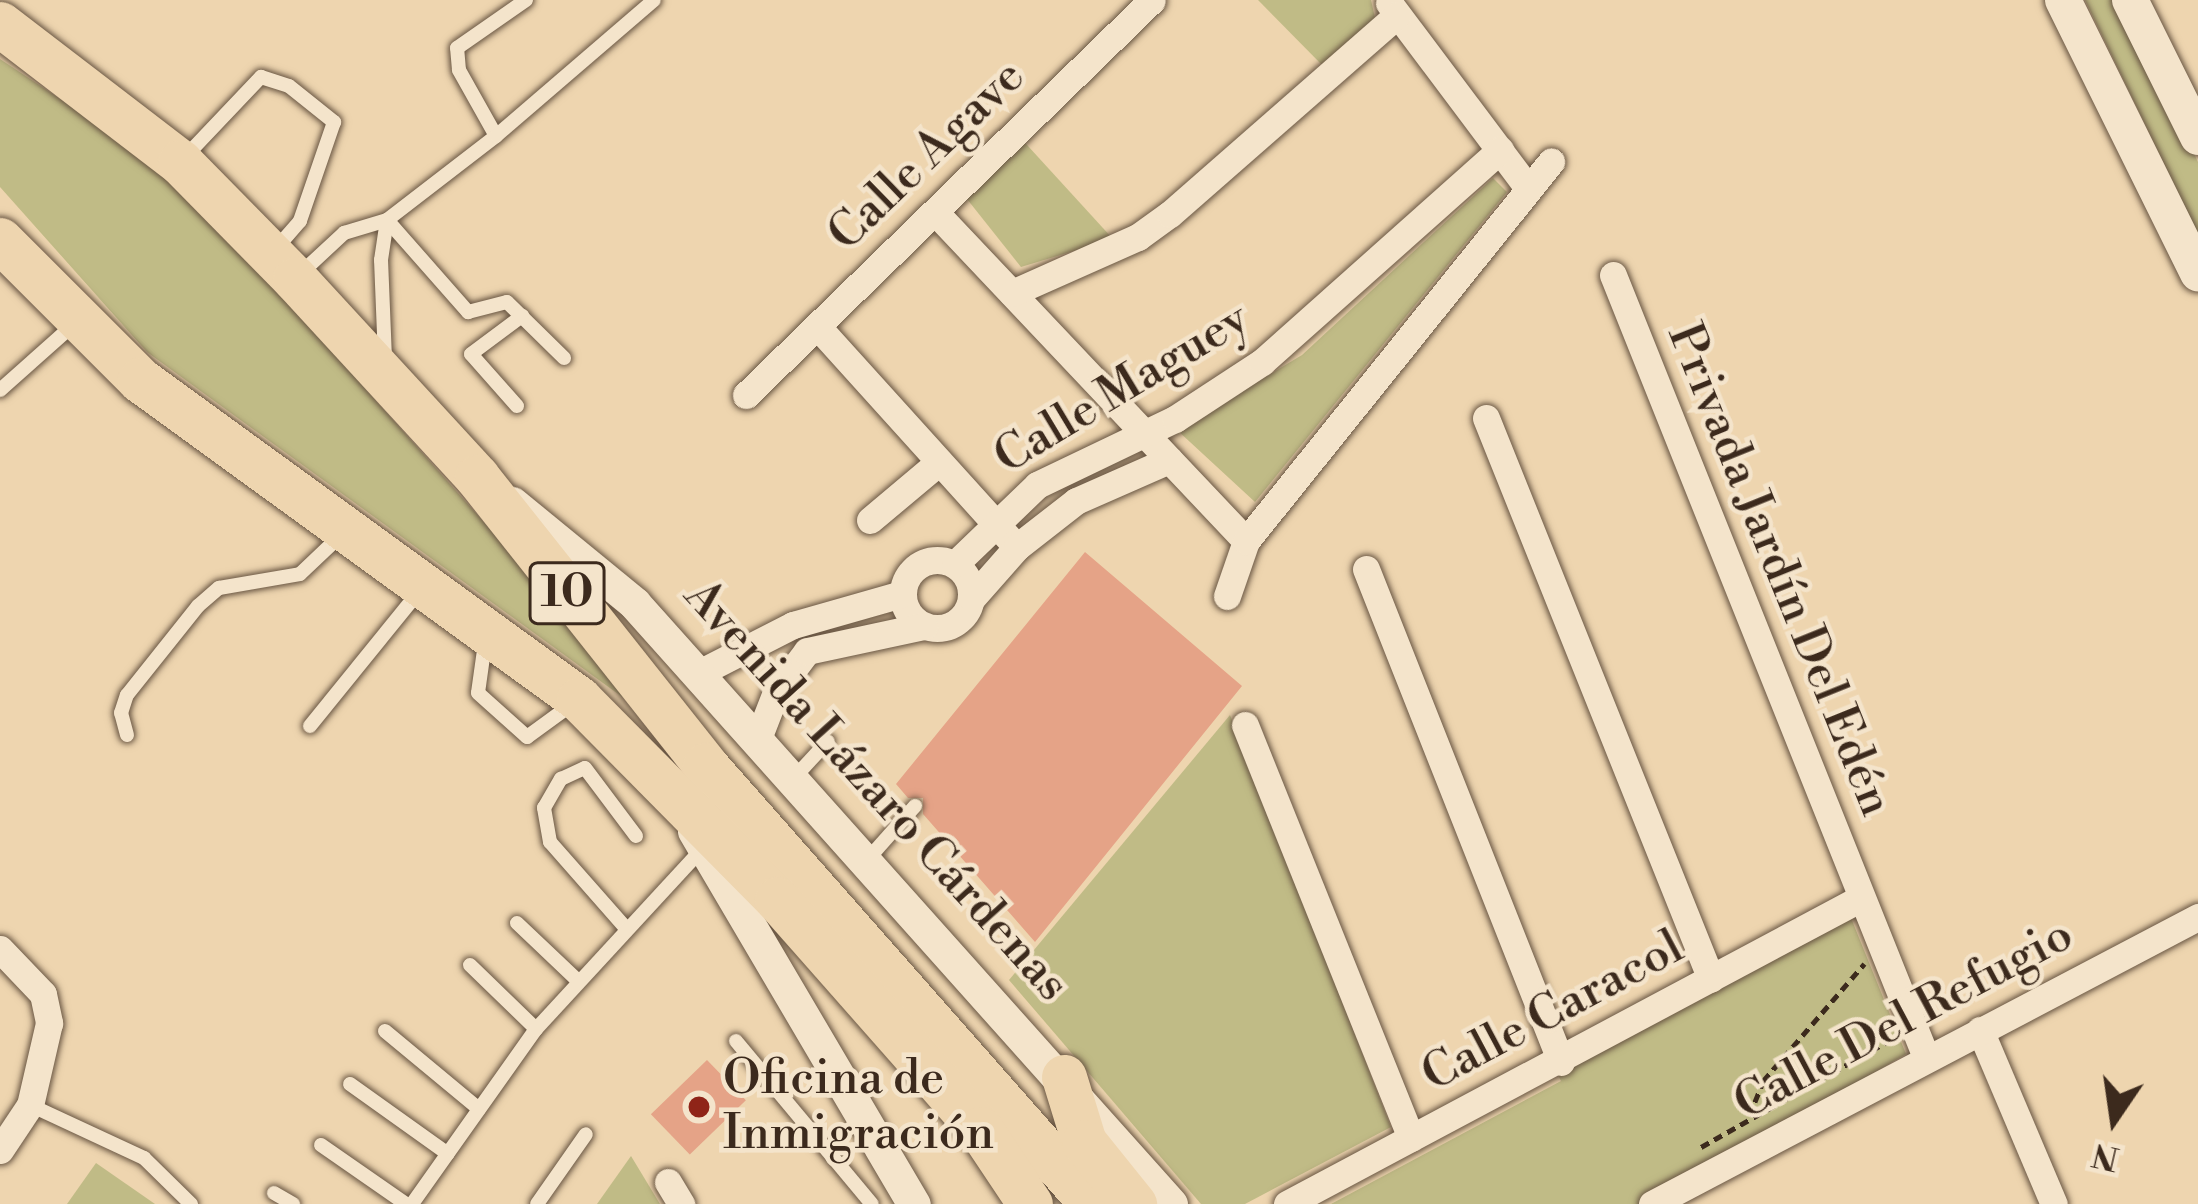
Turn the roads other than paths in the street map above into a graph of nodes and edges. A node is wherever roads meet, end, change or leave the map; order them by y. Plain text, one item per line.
1 (526, 0) edge
2 (654, 0) edge
3 (1152, 0) edge
4 (2062, 0) edge
5 (2130, 0) edge
6 (498, 6) edge
7 (1392, 7) edge
8 (0, 24) edge
9 (496, 136) junction
10 (2198, 137) edge
11 (1500, 150) junction
12 (1552, 161) dead end
13 (181, 162) junction
14 (1527, 187) junction
15 (934, 212) junction
16 (387, 220) junction
17 (0, 240) edge
18 (283, 267) junction
19 (2198, 273) edge
20 (1613, 275) dead end
21 (1012, 293) junction
22 (522, 316) junction
23 (77, 321) junction
24 (817, 326) junction
25 (564, 358) dead end
26 (386, 379) junction
27 (0, 390) edge
28 (746, 395) dead end
29 (518, 406) dead end
30 (1486, 418) dead end
31 (1144, 433) junction
32 (1169, 460) junction
33 (939, 461) junction
34 (477, 477) junction
35 (870, 520) dead end
36 (994, 522) junction
37 (347, 528) junction
38 (1246, 541) junction
39 (1017, 548) junction
40 (955, 564) junction
41 (1366, 569) dead end
42 (424, 585) junction
43 (902, 594) junction
44 (1227, 596) dead end
45 (972, 598) junction
46 (793, 625) junction
47 (924, 626) junction
48 (488, 632) junction
49 (807, 651) junction
50 (699, 673) junction
51 (579, 698) junction
52 (1245, 725) dead end
53 (310, 726) dead end
54 (127, 736) dead end
55 (757, 741) junction
56 (828, 741) dead end
57 (791, 781) junction
58 (672, 786) junction
59 (915, 806) dead end
60 (636, 836) dead end
61 (703, 848) junction
62 (864, 863) junction
63 (1861, 898) junction
64 (2198, 917) edge
65 (518, 923) dead end
66 (624, 926) junction
67 (0, 949) edge
68 (470, 965) dead end
69 (1711, 979) junction
70 (577, 980) junction
71 (536, 1029) junction
72 (1980, 1030) junction
73 (385, 1031) dead end
74 (736, 1041) dead end
75 (1926, 1057) junction
76 (1562, 1062) junction
77 (970, 1067) junction
78 (1064, 1077) junction
79 (350, 1084) dead end
80 (29, 1105) junction
81 (479, 1109) junction
82 (586, 1134) dead end
83 (1411, 1138) junction
84 (321, 1145) dead end
85 (0, 1150) edge
86 (448, 1154) junction
87 (274, 1193) dead end
88 (1039, 1202) edge
89 (191, 1204) edge
90 (293, 1204) edge
91 (409, 1204) edge
92 (538, 1204) edge
93 (872, 1204) edge
94 (914, 1204) edge
95 (1092, 1204) edge
96 (1134, 1204) edge
97 (1171, 1204) edge
98 (1288, 1204) edge
99 (1652, 1204) edge
100 (2054, 1204) edge

1 - 6 lane
2 - 9 lane
3 - 15 street, Calle Agave
4 - 19 main road
5 - 10 main road
6 - 9 lane
7 - 11 street
7 - 21 street
8 - 13 highway, Avenida Lázaro Cárdenas / 10
9 - 16 lane
11 - 14 street
11 - 31 street, Calle Maguey
12 - 14 street
13 - 18 highway, Avenida Lázaro Cárdenas / 10
13 - 18 lane
14 - 38 street
15 - 21 street
15 - 24 street, Calle Agave
16 - 18 lane
16 - 22 lane
16 - 26 lane
17 - 23 highway, 10
18 - 26 highway, Avenida Lázaro Cárdenas / 10
20 - 63 street, Privada Jardín Del Edén
21 - 31 street
22 - 25 lane
22 - 29 lane
23 - 27 lane
23 - 37 highway, 10
24 - 28 street, Calle Agave
24 - 33 street
26 - 34 highway, Avenida Lázaro Cárdenas / 10
30 - 69 street
31 - 32 street
31 - 36 street, Calle Maguey
32 - 38 street
32 - 39 street, Calle Maguey
33 - 35 street
33 - 36 street
34 - 50 street, Avenida Lázaro Cárdenas
34 - 77 highway, Avenida Lázaro Cárdenas / 10
36 - 39 street
36 - 40 street, Calle Maguey
37 - 42 highway, 10
37 - 54 lane
38 - 44 street
39 - 45 street, Calle Maguey
40 - 43 street
40 - 45 street
41 - 76 street
42 - 48 highway, 10
42 - 53 lane
43 - 46 street
43 - 47 street
45 - 47 street
46 - 49 street
46 - 50 street
47 - 49 street
48 - 51 highway, 10
48 - 51 lane
49 - 55 street
50 - 55 street, Avenida Lázaro Cárdenas
51 - 58 highway, 10
52 - 83 street
55 - 57 street, Avenida Lázaro Cárdenas
56 - 57 lane
57 - 62 street, Avenida Lázaro Cárdenas
58 - 61 street
58 - 88 highway, 10
59 - 62 lane
60 - 66 lane
61 - 66 lane
61 - 94 street
62 - 78 street, Avenida Lázaro Cárdenas
63 - 69 street, Calle Caracol
63 - 75 street, Privada Jardín Del Edén
64 - 72 street, Calle Del Refugio
65 - 70 lane
66 - 70 lane
67 - 80 street
68 - 71 lane
69 - 76 street, Calle Caracol
70 - 71 lane
71 - 81 lane
72 - 75 street, Calle Del Refugio
72 - 100 street
73 - 81 lane
74 - 93 lane
75 - 99 street, Calle Del Refugio
76 - 83 street, Calle Caracol
77 - 88 highway
77 - 95 highway, Avenida Lázaro Cárdenas / 10
78 - 96 highway
78 - 97 street, Avenida Lázaro Cárdenas
79 - 86 lane
80 - 85 street
80 - 89 lane
81 - 86 lane
82 - 92 lane
83 - 98 street, Calle Caracol
84 - 91 lane
86 - 91 lane
87 - 90 lane

